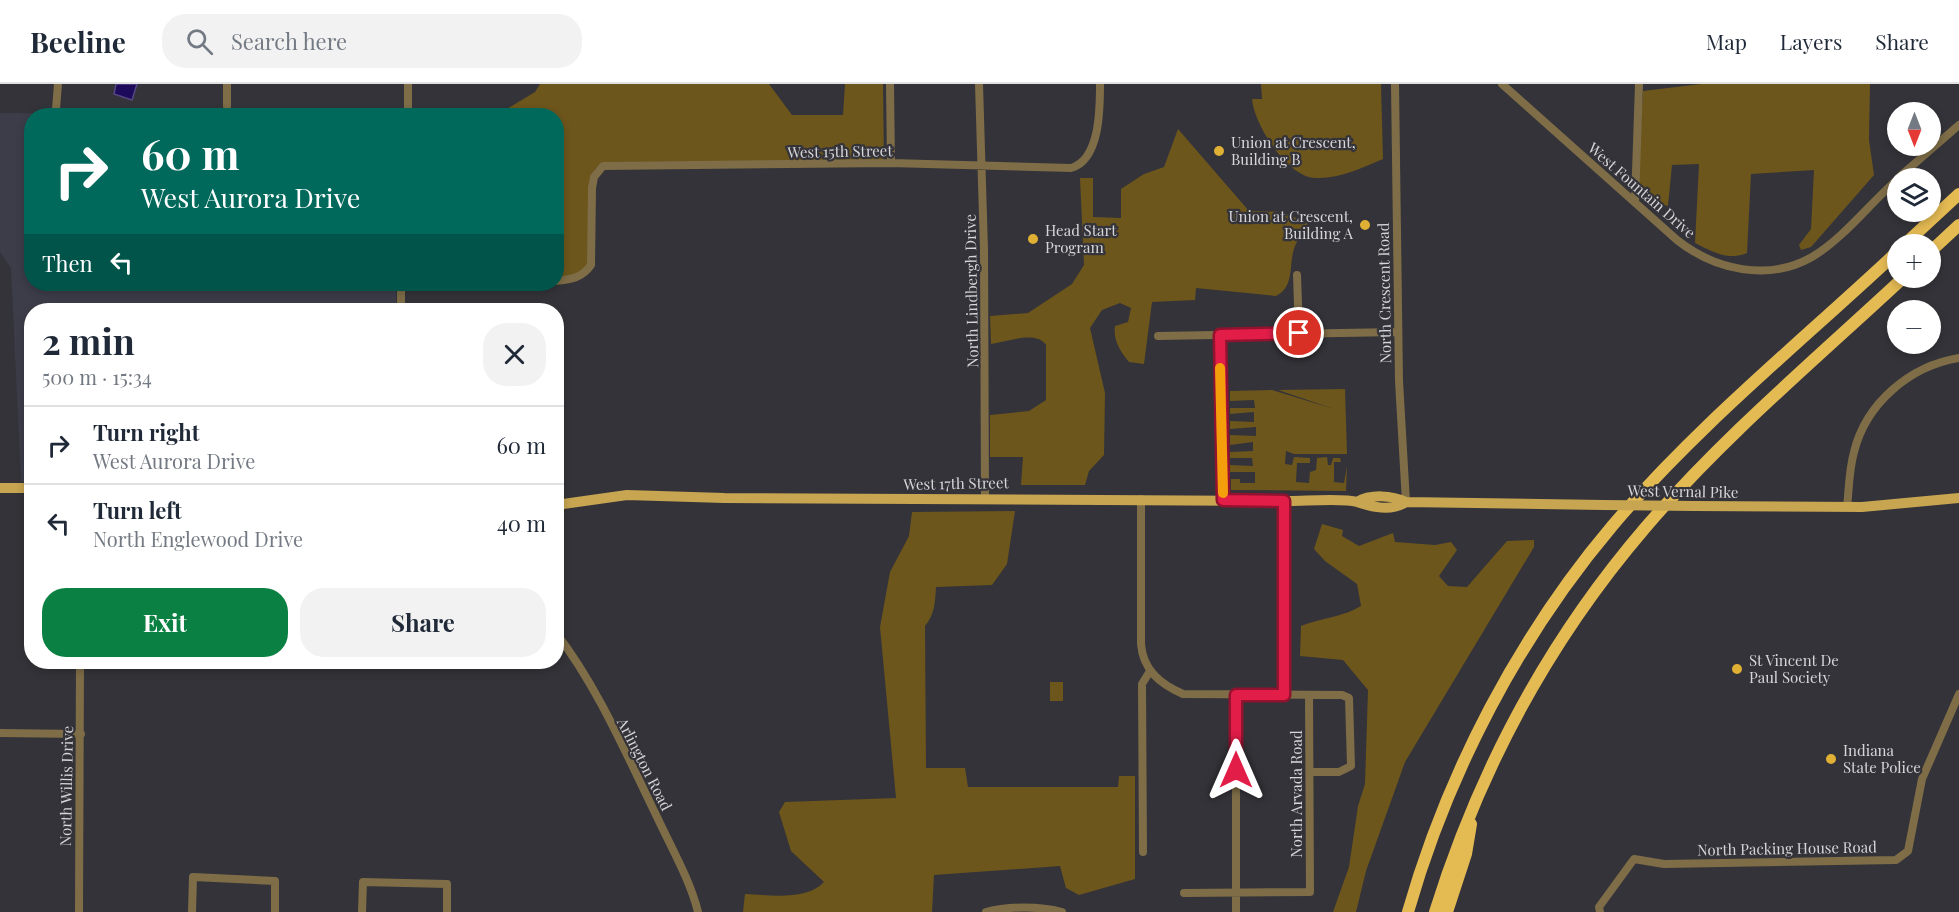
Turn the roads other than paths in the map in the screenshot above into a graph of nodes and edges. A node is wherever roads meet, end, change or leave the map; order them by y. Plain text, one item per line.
1 (58, 84) edge
2 (227, 84) edge
3 (408, 84) edge
4 (890, 84) edge
5 (979, 84) edge
6 (1100, 84) edge
7 (1395, 84) edge
8 (1502, 84) edge
9 (1638, 84) edge
10 (227, 106) dead end
11 (56, 108) edge
12 (408, 108) edge
13 (1959, 125) edge
14 (891, 163) junction
15 (980, 165) junction
16 (1910, 168) edge
17 (1887, 189) edge
18 (1959, 194) edge
19 (1635, 202) junction
20 (1959, 225) edge
21 (1916, 234) edge
22 (1941, 242) edge
23 (1887, 261) edge
24 (1297, 275) dead end
25 (564, 279) edge
26 (1892, 288) edge
27 (1398, 332) junction
28 (1299, 333) junction
29 (1220, 335) junction
30 (1158, 336) dead end
31 (1959, 358) edge
32 (0, 488) edge
33 (24, 488) edge
34 (985, 498) junction
35 (1959, 498) edge
36 (1141, 499) junction
37 (1223, 500) junction
38 (1284, 501) junction
39 (1406, 502) junction
40 (564, 504) edge
41 (1847, 507) junction
42 (564, 645) edge
43 (80, 669) edge
44 (1150, 671) junction
45 (1959, 694) edge
46 (1236, 695) junction
47 (1284, 695) junction
48 (1309, 695) junction
49 (0, 733) edge
50 (81, 734) junction
51 (1310, 772) junction
52 (1475, 802) junction
53 (1143, 852) dead end
54 (1236, 892) junction
55 (1184, 893) dead end
56 (79, 912) edge
57 (192, 912) edge
58 (275, 912) edge
59 (362, 912) edge
60 (447, 912) edge
61 (698, 912) edge
62 (986, 912) edge
63 (1062, 912) edge
64 (1236, 912) edge
65 (1408, 912) edge
66 (1435, 912) edge
67 (1447, 912) edge
68 (1600, 912) edge

1 - 11 street
2 - 10 street
3 - 12 street
4 - 14 street
5 - 15 street, North Lindbergh Drive
6 - 15 street, West 15th Street
7 - 27 street, North Crescent Road
8 - 19 street, West Fountain Drive
9 - 19 street
13 - 16 street, West Fountain Drive
14 - 15 street, West 15th Street
14 - 25 street, West 15th Street
15 - 34 street, North Lindbergh Drive
17 - 19 street, West Fountain Drive
18 - 21 highway
20 - 22 highway
23 - 65 highway
24 - 28 street
26 - 52 highway
27 - 28 street
27 - 39 street, North Crescent Road
28 - 29 street
29 - 30 street
29 - 37 street
31 - 41 street
32 - 33 main road
34 - 36 main road, West 17th Street
34 - 40 main road, West 17th Street
35 - 41 main road, West Vernal Pike
36 - 37 main road, West 17th Street
36 - 44 street
37 - 38 main road, West 17th Street
38 - 39 main road, West 17th Street
38 - 47 street
39 - 41 main road, West Vernal Pike, bridge
42 - 61 street, Arlington Road
43 - 50 street, North Willis Drive
44 - 46 street
44 - 53 street
45 - 68 street, North Packing House Road
46 - 47 street
46 - 54 street
47 - 48 street
48 - 51 street, North Arvada Road
48 - 51 street
49 - 50 street
50 - 56 street, North Willis Drive
51 - 54 street, North Arvada Road
52 - 66 highway
52 - 67 highway
54 - 55 street
54 - 64 street
57 - 58 street
59 - 60 street
62 - 63 street

